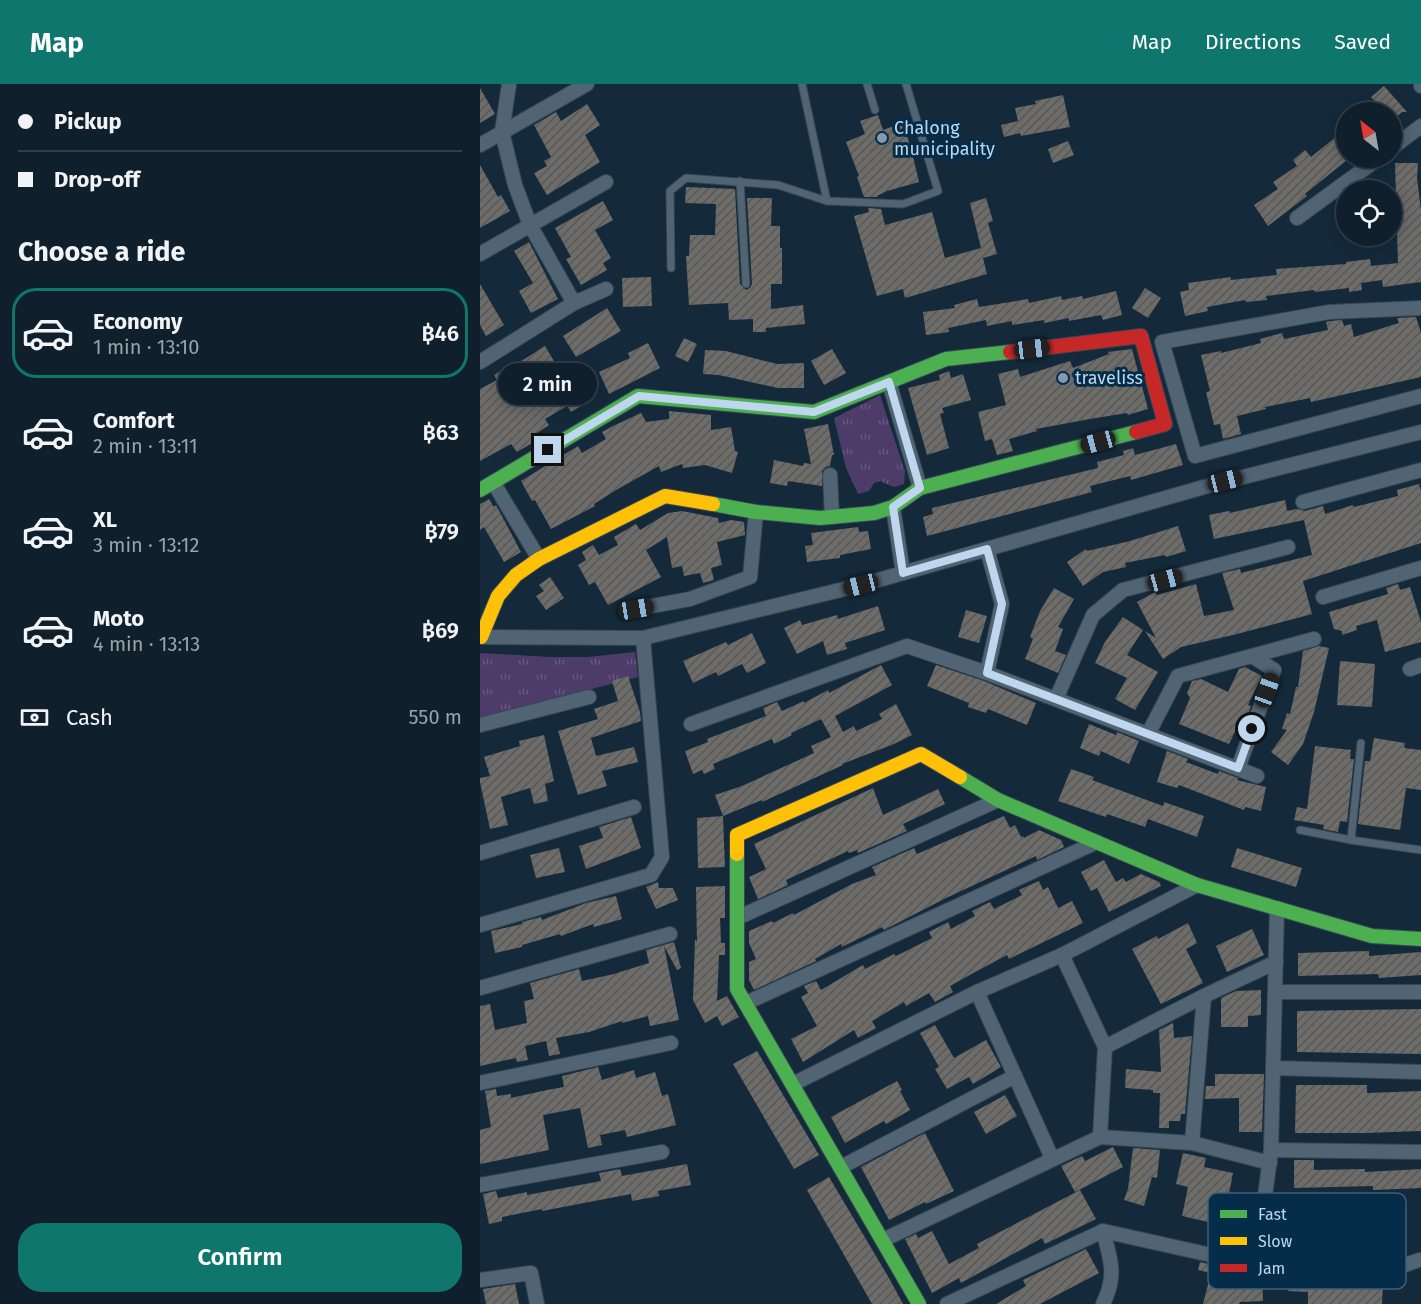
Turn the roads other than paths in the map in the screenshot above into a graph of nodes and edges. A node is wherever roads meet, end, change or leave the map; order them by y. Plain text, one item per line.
1 (509, 84) edge
2 (587, 84) edge
3 (802, 84) edge
4 (867, 84) edge
5 (906, 84) edge
6 (875, 110) dead end
7 (1421, 126) edge
8 (502, 132) junction
9 (1402, 140) edge
10 (480, 145) edge
11 (1365, 168) edge
12 (740, 181) junction
13 (606, 182) dead end
14 (827, 201) junction
15 (1297, 218) dead end
16 (530, 225) junction
17 (480, 254) edge
18 (671, 268) dead end
19 (746, 284) dead end
20 (606, 289) dead end
21 (574, 303) junction
22 (1421, 308) edge
23 (480, 362) edge
24 (889, 382) junction
25 (1421, 396) edge
26 (1421, 432) edge
27 (1421, 470) edge
28 (830, 475) dead end
29 (493, 482) junction
30 (920, 488) junction
31 (480, 490) edge
32 (1303, 502) dead end
33 (893, 507) junction
34 (756, 512) junction
35 (832, 517) junction
36 (1288, 547) dead end
37 (987, 549) junction
38 (539, 559) junction
39 (1421, 568) edge
40 (903, 573) junction
41 (1323, 597) dead end
42 (636, 609) dead end
43 (481, 637) edge
44 (643, 639) junction
45 (1314, 639) dead end
46 (1252, 656) junction
47 (987, 673) junction
48 (589, 697) dead end
49 (1056, 699) junction
50 (691, 724) dead end
51 (480, 725) edge
52 (1149, 734) junction
53 (1360, 743) dead end
54 (1238, 768) junction
55 (1257, 776) dead end
56 (998, 800) junction
57 (634, 807) dead end
58 (1300, 830) dead end
59 (1351, 840) junction
60 (1096, 842) junction
61 (1421, 850) edge
62 (480, 853) edge
63 (1197, 885) junction
64 (1277, 908) junction
65 (737, 918) junction
66 (480, 925) edge
67 (670, 934) dead end
68 (1421, 939) edge
69 (1062, 955) junction
70 (1276, 962) junction
71 (480, 988) edge
72 (977, 992) junction
73 (1275, 992) junction
74 (1421, 992) edge
75 (1204, 996) junction
76 (746, 1003) junction
77 (671, 1042) dead end
78 (1105, 1047) junction
79 (1273, 1068) junction
80 (1421, 1072) edge
81 (1015, 1076) junction
82 (480, 1083) edge
83 (793, 1084) junction
84 (1100, 1137) junction
85 (1192, 1143) junction
86 (662, 1152) dead end
87 (1421, 1152) edge
88 (1270, 1156) junction
89 (1052, 1158) junction
90 (841, 1167) junction
91 (480, 1185) edge
92 (1265, 1193) edge
93 (1103, 1231) junction
94 (883, 1240) junction
95 (1208, 1254) edge
96 (1419, 1260) dead end
97 (1406, 1264) edge
98 (480, 1280) edge
99 (537, 1304) edge
100 (920, 1304) edge
101 (947, 1304) edge
102 (1103, 1304) edge

1 - 8 street
2 - 8 street
3 - 14 lane
4 - 6 lane
5 - 14 lane
7 - 9 street
8 - 10 street
8 - 16 street
11 - 15 street
12 - 14 lane
12 - 18 lane
12 - 19 lane
13 - 16 street
16 - 17 street
16 - 21 street
20 - 21 street
21 - 23 street
22 - 25 street
24 - 29 street
24 - 30 street
24 - 30 street
26 - 37 street
27 - 32 street
28 - 35 street
29 - 31 street
29 - 38 street
30 - 33 street
33 - 35 street
33 - 40 street
34 - 35 street
34 - 38 street
34 - 42 street
36 - 49 street
37 - 40 street
37 - 47 street
38 - 43 street
39 - 41 street
40 - 44 street
43 - 44 street
44 - 66 street
45 - 46 street
46 - 52 street
46 - 54 street
47 - 49 street
47 - 50 street
48 - 51 street
49 - 52 street
52 - 54 street
53 - 59 lane
54 - 55 street
56 - 60 street
56 - 65 street
56 - 65 street
57 - 62 street
58 - 59 lane
59 - 61 lane
60 - 63 street
60 - 76 street
63 - 64 street
63 - 69 street
64 - 68 street
64 - 70 street
65 - 76 street
67 - 71 street
69 - 72 street
69 - 78 street
70 - 73 street
70 - 75 street
72 - 81 street
72 - 83 street
73 - 74 street
73 - 79 street
75 - 78 street
75 - 85 street
76 - 83 street
77 - 82 street
78 - 84 street
79 - 80 street
79 - 88 street
81 - 89 street
81 - 90 street
83 - 90 street
84 - 85 street
84 - 89 street
85 - 88 street
86 - 91 street
87 - 88 street
88 - 92 street
89 - 94 street
90 - 94 street
93 - 95 street
93 - 101 street
93 - 102 street
94 - 100 street
96 - 97 street
98 - 99 street

